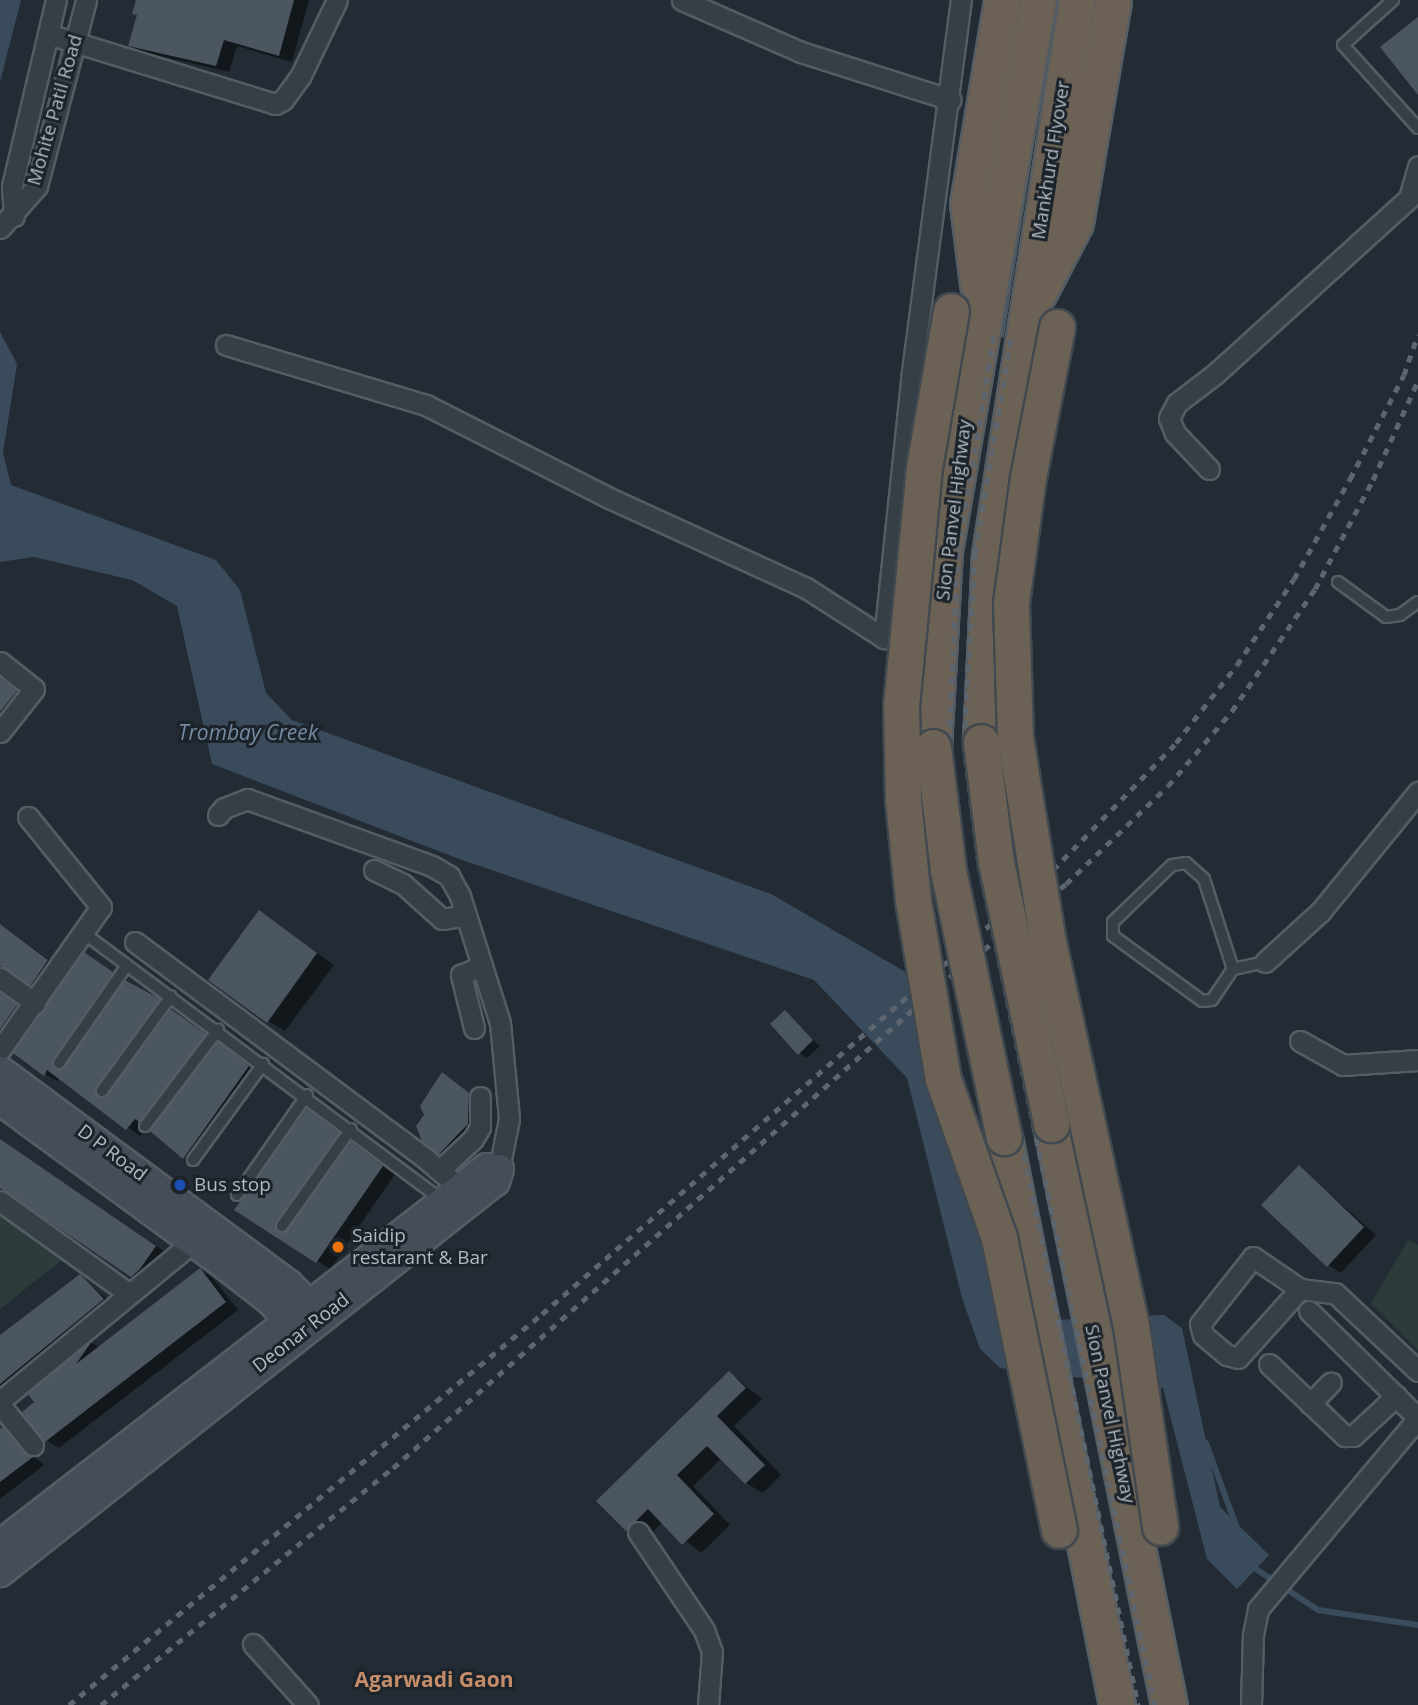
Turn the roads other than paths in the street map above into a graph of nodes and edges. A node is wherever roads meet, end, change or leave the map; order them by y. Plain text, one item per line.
1 (56, 0) edge
2 (86, 0) edge
3 (337, 0) edge
4 (682, 0) edge
5 (961, 0) edge
6 (1002, 0) edge
7 (1038, 0) edge
8 (1077, 0) edge
9 (1113, 0) edge
10 (1393, 0) edge
11 (48, 34) junction
12 (76, 41) junction
13 (33, 92) junction
14 (61, 98) junction
15 (951, 100) junction
16 (1418, 128) edge
17 (1418, 166) edge
18 (7, 222) edge
19 (966, 313) junction
20 (1041, 323) junction
21 (226, 345) dead end
22 (1209, 469) dead end
23 (1338, 582) dead end
24 (1418, 602) edge
25 (0, 662) edge
26 (0, 732) edge
27 (1418, 792) edge
28 (218, 815) dead end
29 (28, 817) dead end
30 (374, 870) dead end
31 (466, 915) junction
32 (85, 934) junction
33 (135, 942) dead end
34 (1265, 962) joint
35 (128, 965) junction
36 (482, 966) junction
37 (1233, 969) junction
38 (0, 978) edge
39 (171, 996) junction
40 (34, 1003) junction
41 (474, 1028) dead end
42 (218, 1030) junction
43 (1300, 1041) dead end
44 (0, 1050) edge
45 (1418, 1060) edge
46 (59, 1063) dead end
47 (263, 1064) junction
48 (0, 1071) edge
49 (102, 1091) dead end
50 (306, 1095) junction
51 (480, 1097) dead end
52 (0, 1100) edge
53 (145, 1126) dead end
54 (351, 1129) junction
55 (193, 1160) dead end
56 (499, 1169) joint
57 (439, 1170) junction
58 (237, 1195) dead end
59 (459, 1196) junction
60 (0, 1201) edge
61 (282, 1227) dead end
62 (194, 1241) junction
63 (1300, 1289) junction
64 (128, 1293) junction
65 (1309, 1311) dead end
66 (305, 1318) junction
67 (1269, 1364) dead end
68 (1418, 1371) edge
69 (1331, 1382) dead end
70 (1396, 1396) junction
71 (0, 1403) edge
72 (1310, 1404) junction
73 (1418, 1418) edge
74 (33, 1445) dead end
75 (638, 1532) dead end
76 (0, 1545) edge
77 (0, 1572) edge
78 (1152, 1618) junction
79 (1100, 1622) junction
80 (253, 1644) dead end
81 (308, 1705) edge
82 (708, 1705) edge
83 (1117, 1705) edge
84 (1169, 1705) edge
85 (1251, 1705) edge

1 - 11 street
2 - 12 street, Mohite Patil Road
3 - 12 street
4 - 15 street
5 - 15 street
6 - 19 highway
7 - 19 highway, Mankhurd Flyover
8 - 20 highway, Mankhurd Flyover
9 - 20 highway
10 - 16 lane
11 - 12 street
11 - 13 street
12 - 14 street, Mohite Patil Road
13 - 14 street
13 - 18 street
14 - 18 street, Mohite Patil Road
15 - 21 street
17 - 22 street
19 - 79 highway, Sion Panvel Highway, bridge
19 - 79 highway, bridge
20 - 78 highway, bridge
20 - 78 highway, Sion Panvel Highway, bridge
23 - 24 lane
25 - 26 street
27 - 34 street
28 - 31 street
29 - 32 street
30 - 31 street
31 - 36 street
32 - 35 lane
32 - 40 street
33 - 57 street
34 - 37 lane
35 - 39 lane
35 - 46 lane
36 - 41 street
36 - 56 street
37 - 37 lane
38 - 40 street
39 - 42 lane
39 - 49 lane
40 - 44 street
42 - 47 lane
42 - 53 lane
43 - 45 street
47 - 50 lane
47 - 55 lane
48 - 66 street, D P Road
50 - 54 lane
50 - 58 lane
51 - 57 street
52 - 62 street, D P Road
54 - 59 lane
54 - 61 lane
56 - 59 street, Deonar Road
57 - 59 street
59 - 66 street, Deonar Road
60 - 64 street
62 - 64 street
62 - 66 street, D P Road
63 - 63 street
63 - 68 street
64 - 71 street
65 - 70 street
66 - 76 street, Deonar Road
66 - 77 street, Deonar Road
67 - 72 street
69 - 72 street
70 - 72 street
70 - 73 street
71 - 74 street
73 - 85 street
75 - 82 street
78 - 84 highway, Sion Panvel Highway
79 - 83 highway
80 - 81 street

